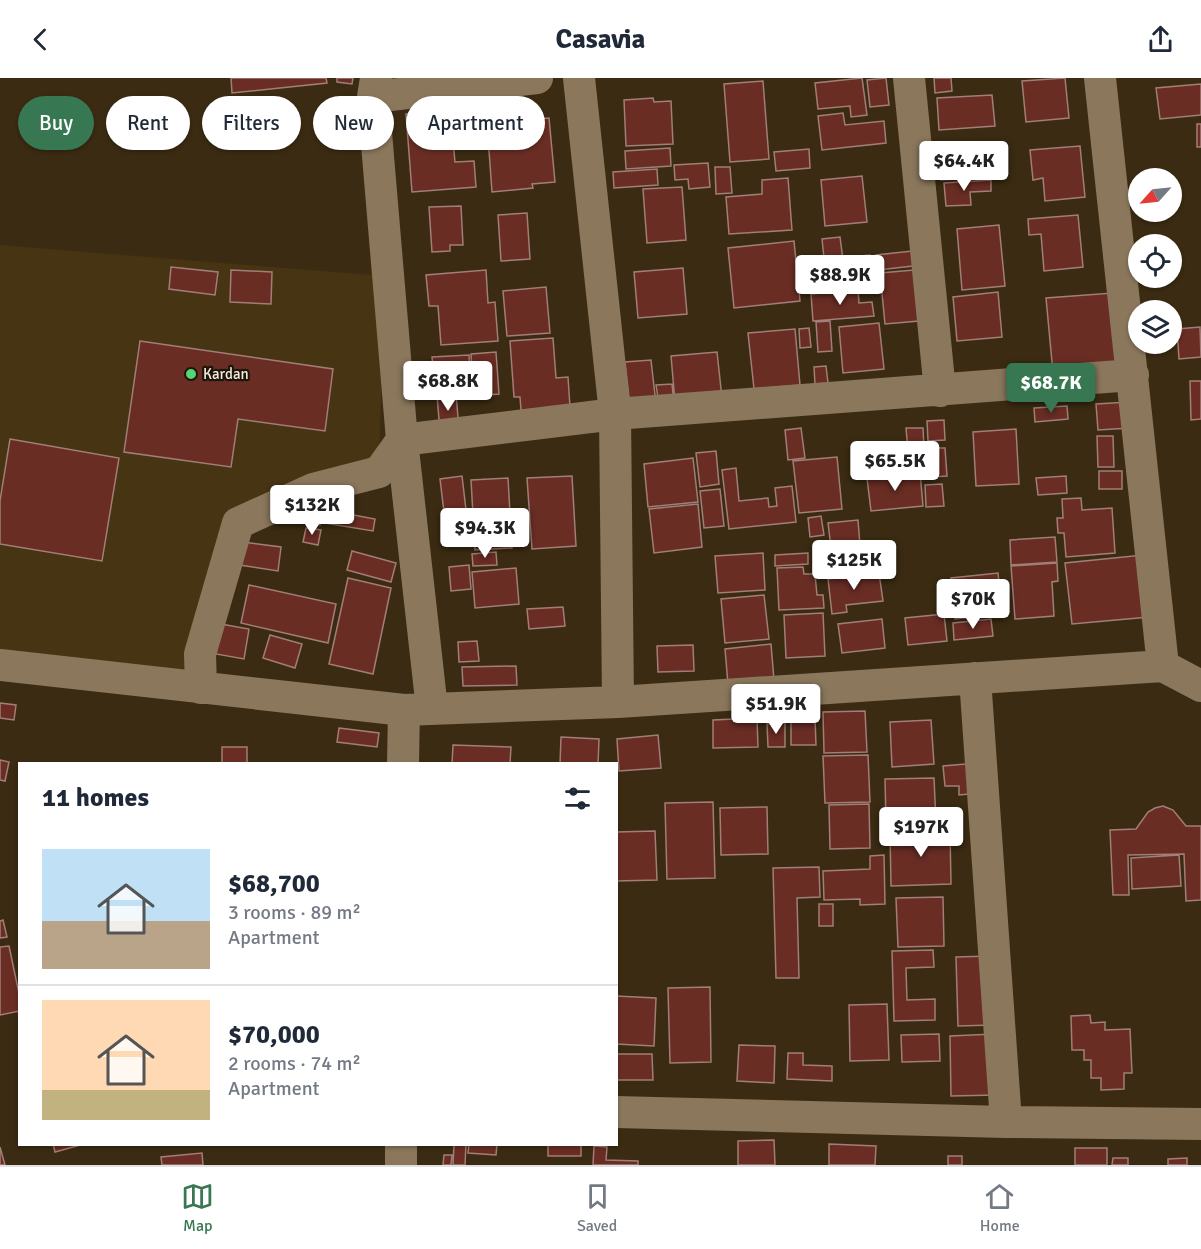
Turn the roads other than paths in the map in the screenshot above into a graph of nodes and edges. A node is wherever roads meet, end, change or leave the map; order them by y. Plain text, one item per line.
1 (537, 78) edge
2 (579, 78) edge
3 (909, 78) edge
4 (1100, 78) edge
5 (375, 87) edge
6 (1133, 375) junction
7 (940, 391) junction
8 (615, 414) junction
9 (402, 440) junction
10 (0, 665) edge
11 (1163, 666) junction
12 (975, 678) junction
13 (1201, 686) edge
14 (201, 688) junction
15 (618, 702) junction
16 (418, 709) junction
17 (404, 762) edge
18 (618, 1112) edge
19 (1006, 1122) junction
20 (1201, 1124) edge
21 (401, 1146) edge
22 (401, 1165) edge

1 - 5 street
2 - 8 street
3 - 7 street
4 - 6 street
5 - 9 street
6 - 7 street
6 - 11 street
7 - 8 street
8 - 9 street
8 - 15 street
9 - 14 street
9 - 16 street
10 - 14 street
11 - 12 street
11 - 13 street
12 - 15 street
12 - 19 street
14 - 16 street
15 - 16 street
16 - 17 street
18 - 19 street
19 - 20 street
21 - 22 street

